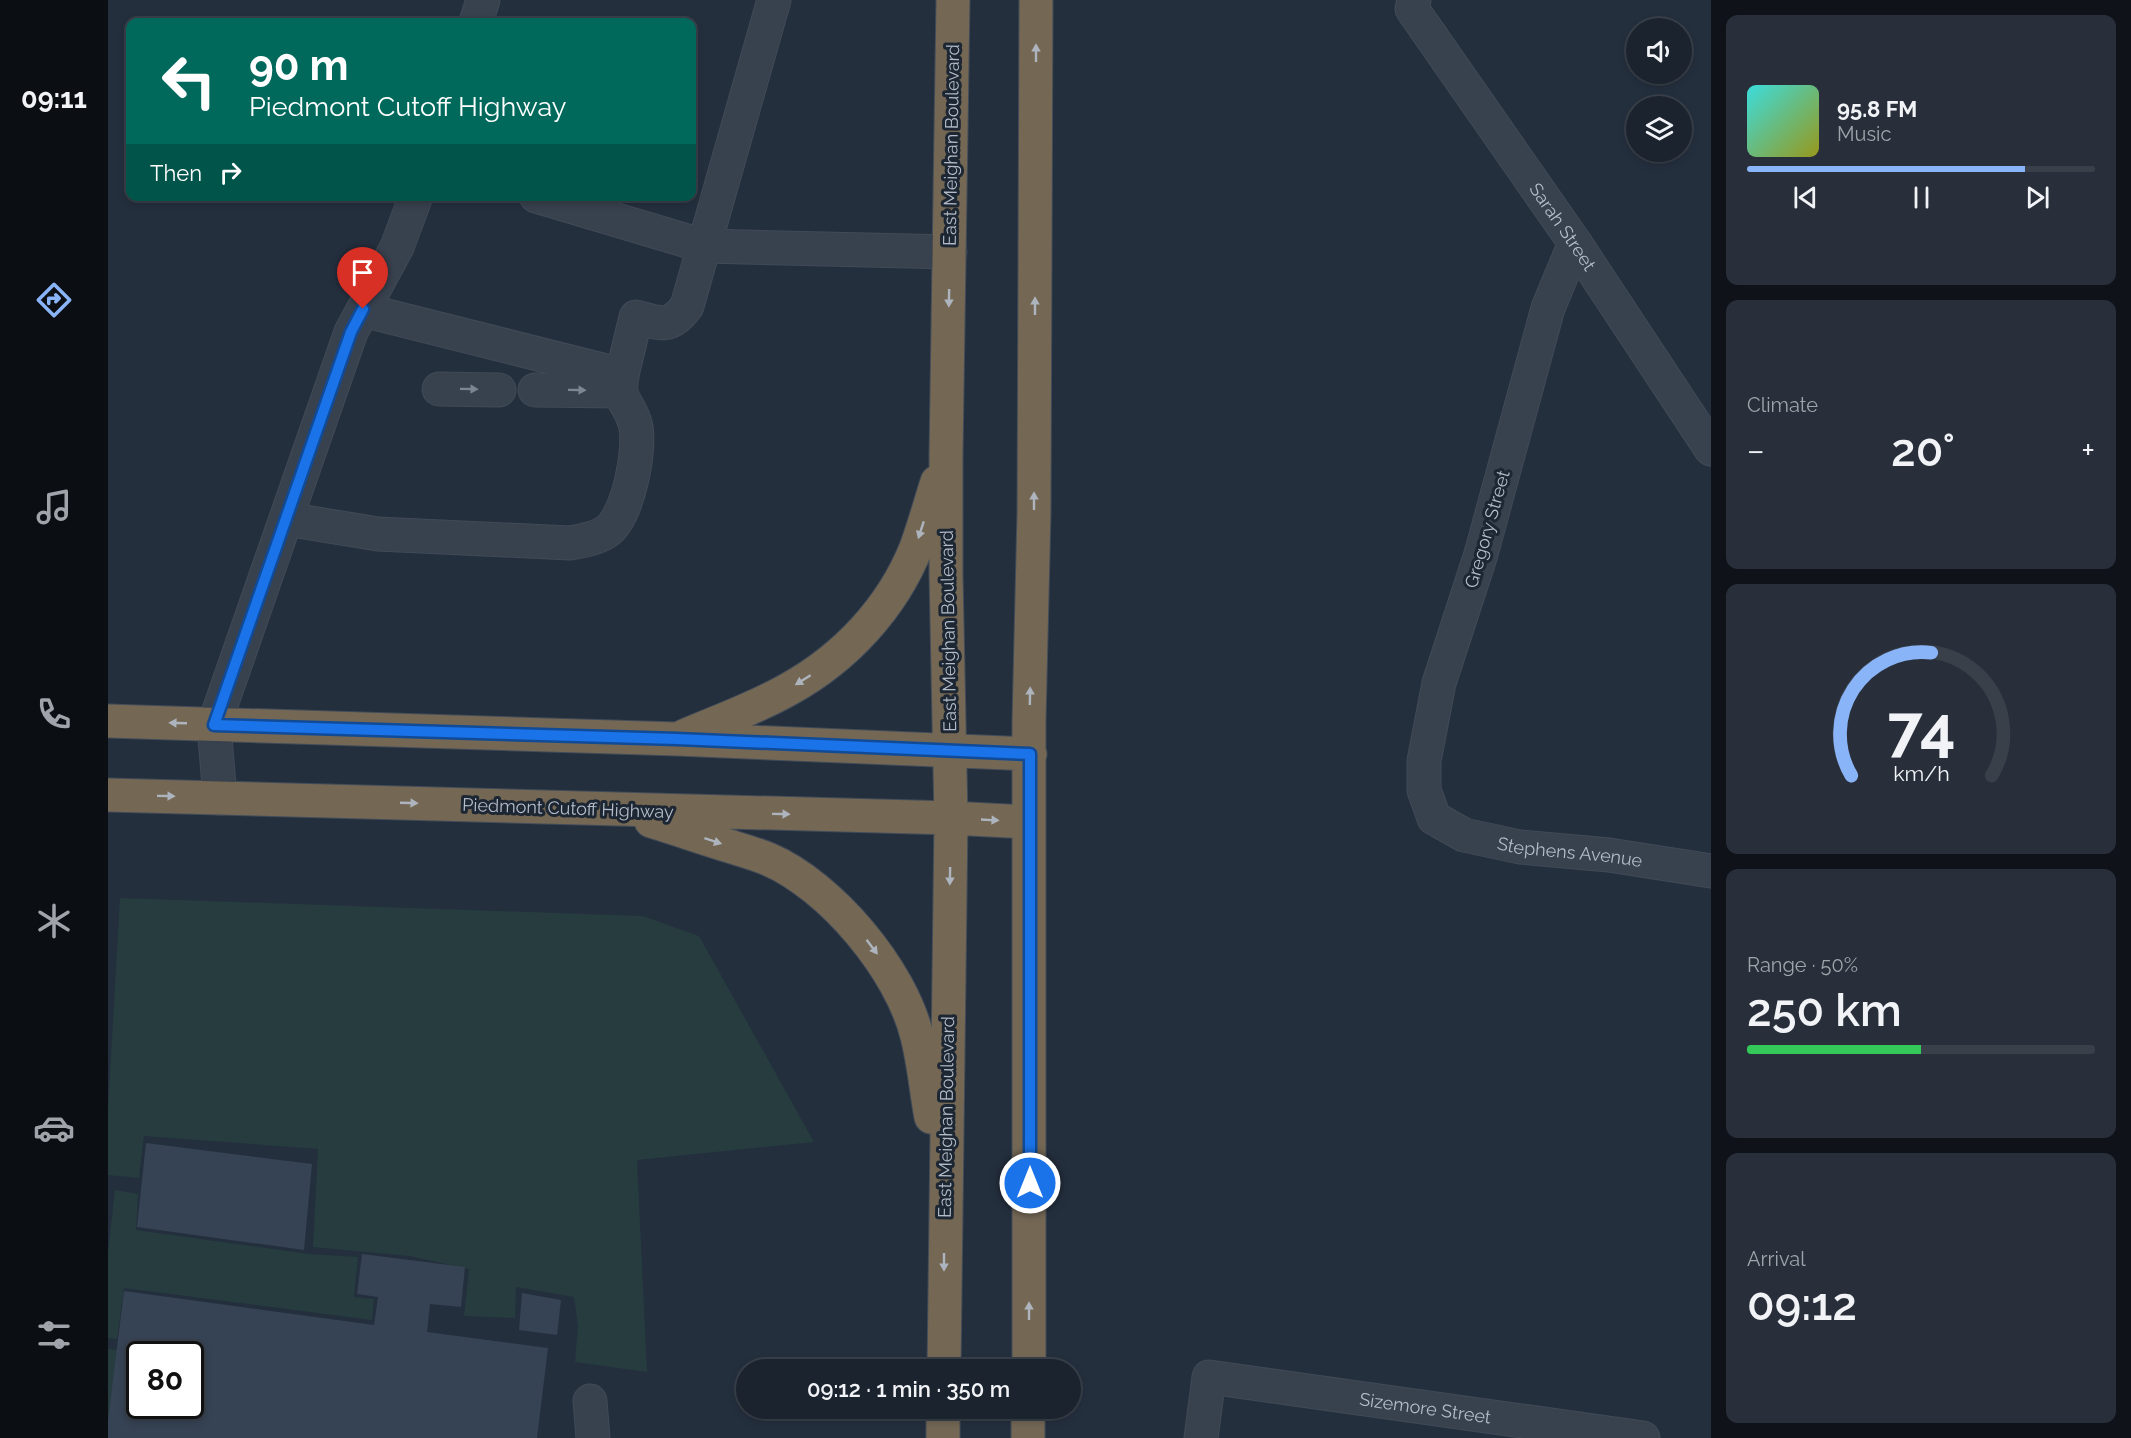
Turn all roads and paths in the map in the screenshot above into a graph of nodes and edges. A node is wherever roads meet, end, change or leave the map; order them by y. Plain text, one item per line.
1 (483, 0) edge
2 (774, 0) edge
3 (953, 0) edge
4 (1036, 0) edge
5 (1413, 5) edge
6 (477, 18) edge
7 (414, 201) edge
8 (553, 201) edge
9 (1575, 243) junction
10 (704, 246) junction
11 (950, 252) junction
12 (363, 309) junction
13 (621, 383) junction
14 (439, 389) dead end
15 (500, 390) dead end
16 (535, 390) dead end
17 (1711, 449) edge
18 (946, 454) junction
19 (286, 519) junction
20 (108, 721) edge
21 (214, 725) junction
22 (677, 739) junction
23 (951, 750) junction
24 (1030, 754) junction
25 (108, 795) edge
26 (220, 798) junction
27 (618, 810) junction
28 (951, 818) junction
29 (1434, 818) joint
30 (1029, 822) junction
31 (1711, 871) edge
32 (945, 1204) junction
33 (944, 1359) edge
34 (1029, 1359) edge
35 (590, 1401) dead end
36 (943, 1419) edge
37 (1028, 1419) edge
38 (593, 1438) edge
39 (943, 1438) edge
40 (1028, 1438) edge
41 (1201, 1438) edge
42 (1643, 1438) edge

1 - 6 street
2 - 10 street
3 - 11 highway, East Meighan Boulevard
24 -> 4 highway
5 - 9 street, Sarah Street
7 - 12 street
8 - 10 street
9 - 17 street, Sarah Street
9 - 29 street, Gregory Street
10 - 11 street
10 - 13 street
11 -> 18 highway, East Meighan Boulevard
12 - 13 street
12 - 19 street
16 -> 13 street
13 - 19 street
14 -> 15 street
18 -> 22 highway
18 - 23 highway, East Meighan Boulevard
19 - 21 street
21 -> 20 highway
21 - 22 highway
21 - 26 street
22 - 23 highway
23 - 24 highway
23 - 28 highway, East Meighan Boulevard
24 - 30 highway
25 -> 26 highway, Piedmont Cutoff Highway
26 -> 27 highway, Piedmont Cutoff Highway
27 -> 28 highway, Piedmont Cutoff Highway
27 -> 32 highway
28 -> 30 highway, Piedmont Cutoff Highway
28 -> 32 highway, East Meighan Boulevard
29 - 31 street, Stephens Avenue
34 -> 30 highway
32 -> 33 highway, East Meighan Boulevard
35 - 38 street
36 - 39 highway
37 - 40 highway
41 - 42 street, Sizemore Street

